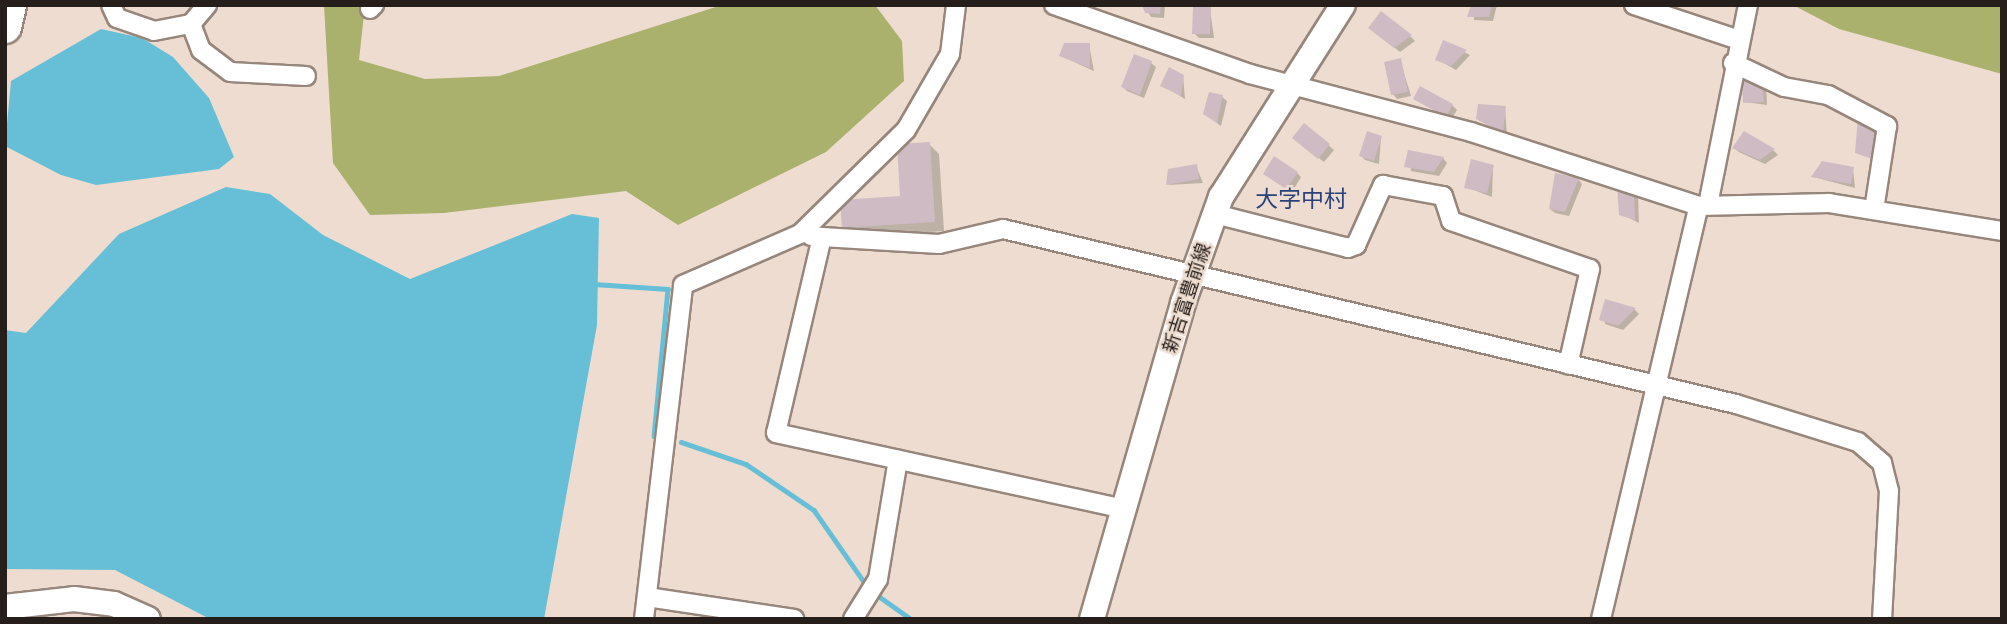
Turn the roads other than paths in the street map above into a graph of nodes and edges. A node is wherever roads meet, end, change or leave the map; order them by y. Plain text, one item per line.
1 (10, 5) edge
2 (111, 5) edge
3 (207, 5) edge
4 (956, 5) edge
5 (1054, 5) edge
6 (1342, 5) edge
7 (1634, 5) edge
8 (1748, 5) edge
9 (191, 24) junction
10 (5, 27) edge
11 (1736, 39) junction
12 (1733, 63) junction
13 (306, 76) dead end
14 (1290, 84) junction
15 (1703, 206) junction
16 (1874, 210) junction
17 (1215, 214) junction
18 (2002, 231) edge
19 (800, 234) junction
20 (822, 237) junction
21 (1194, 275) junction
22 (1568, 365) junction
23 (1654, 386) junction
24 (898, 460) junction
25 (1125, 509) junction
26 (647, 597) junction
27 (5, 607) edge
28 (148, 619) edge
29 (644, 619) edge
30 (794, 619) edge
31 (853, 619) edge
32 (1092, 619) edge
33 (1601, 619) edge
34 (1882, 619) edge

1 - 10 highway
2 - 9 street
3 - 9 street
4 - 19 street
5 - 14 street
6 - 14 main road, 新吉富豊前線
7 - 11 street
8 - 11 street
9 - 13 street
11 - 12 street
12 - 15 street
12 - 16 street
14 - 15 street
14 - 17 main road, 新吉富豊前線
15 - 16 street
15 - 23 street
16 - 18 street
17 - 21 main road, 新吉富豊前線
17 - 22 street
19 - 20 street
19 - 26 street
20 - 21 street
20 - 24 street
21 - 22 street
21 - 25 main road, 新吉富豊前線
22 - 23 street
23 - 33 street
23 - 34 street
24 - 25 street
24 - 31 street
25 - 32 main road, 新吉富豊前線
26 - 29 street
26 - 30 street
27 - 28 main road

